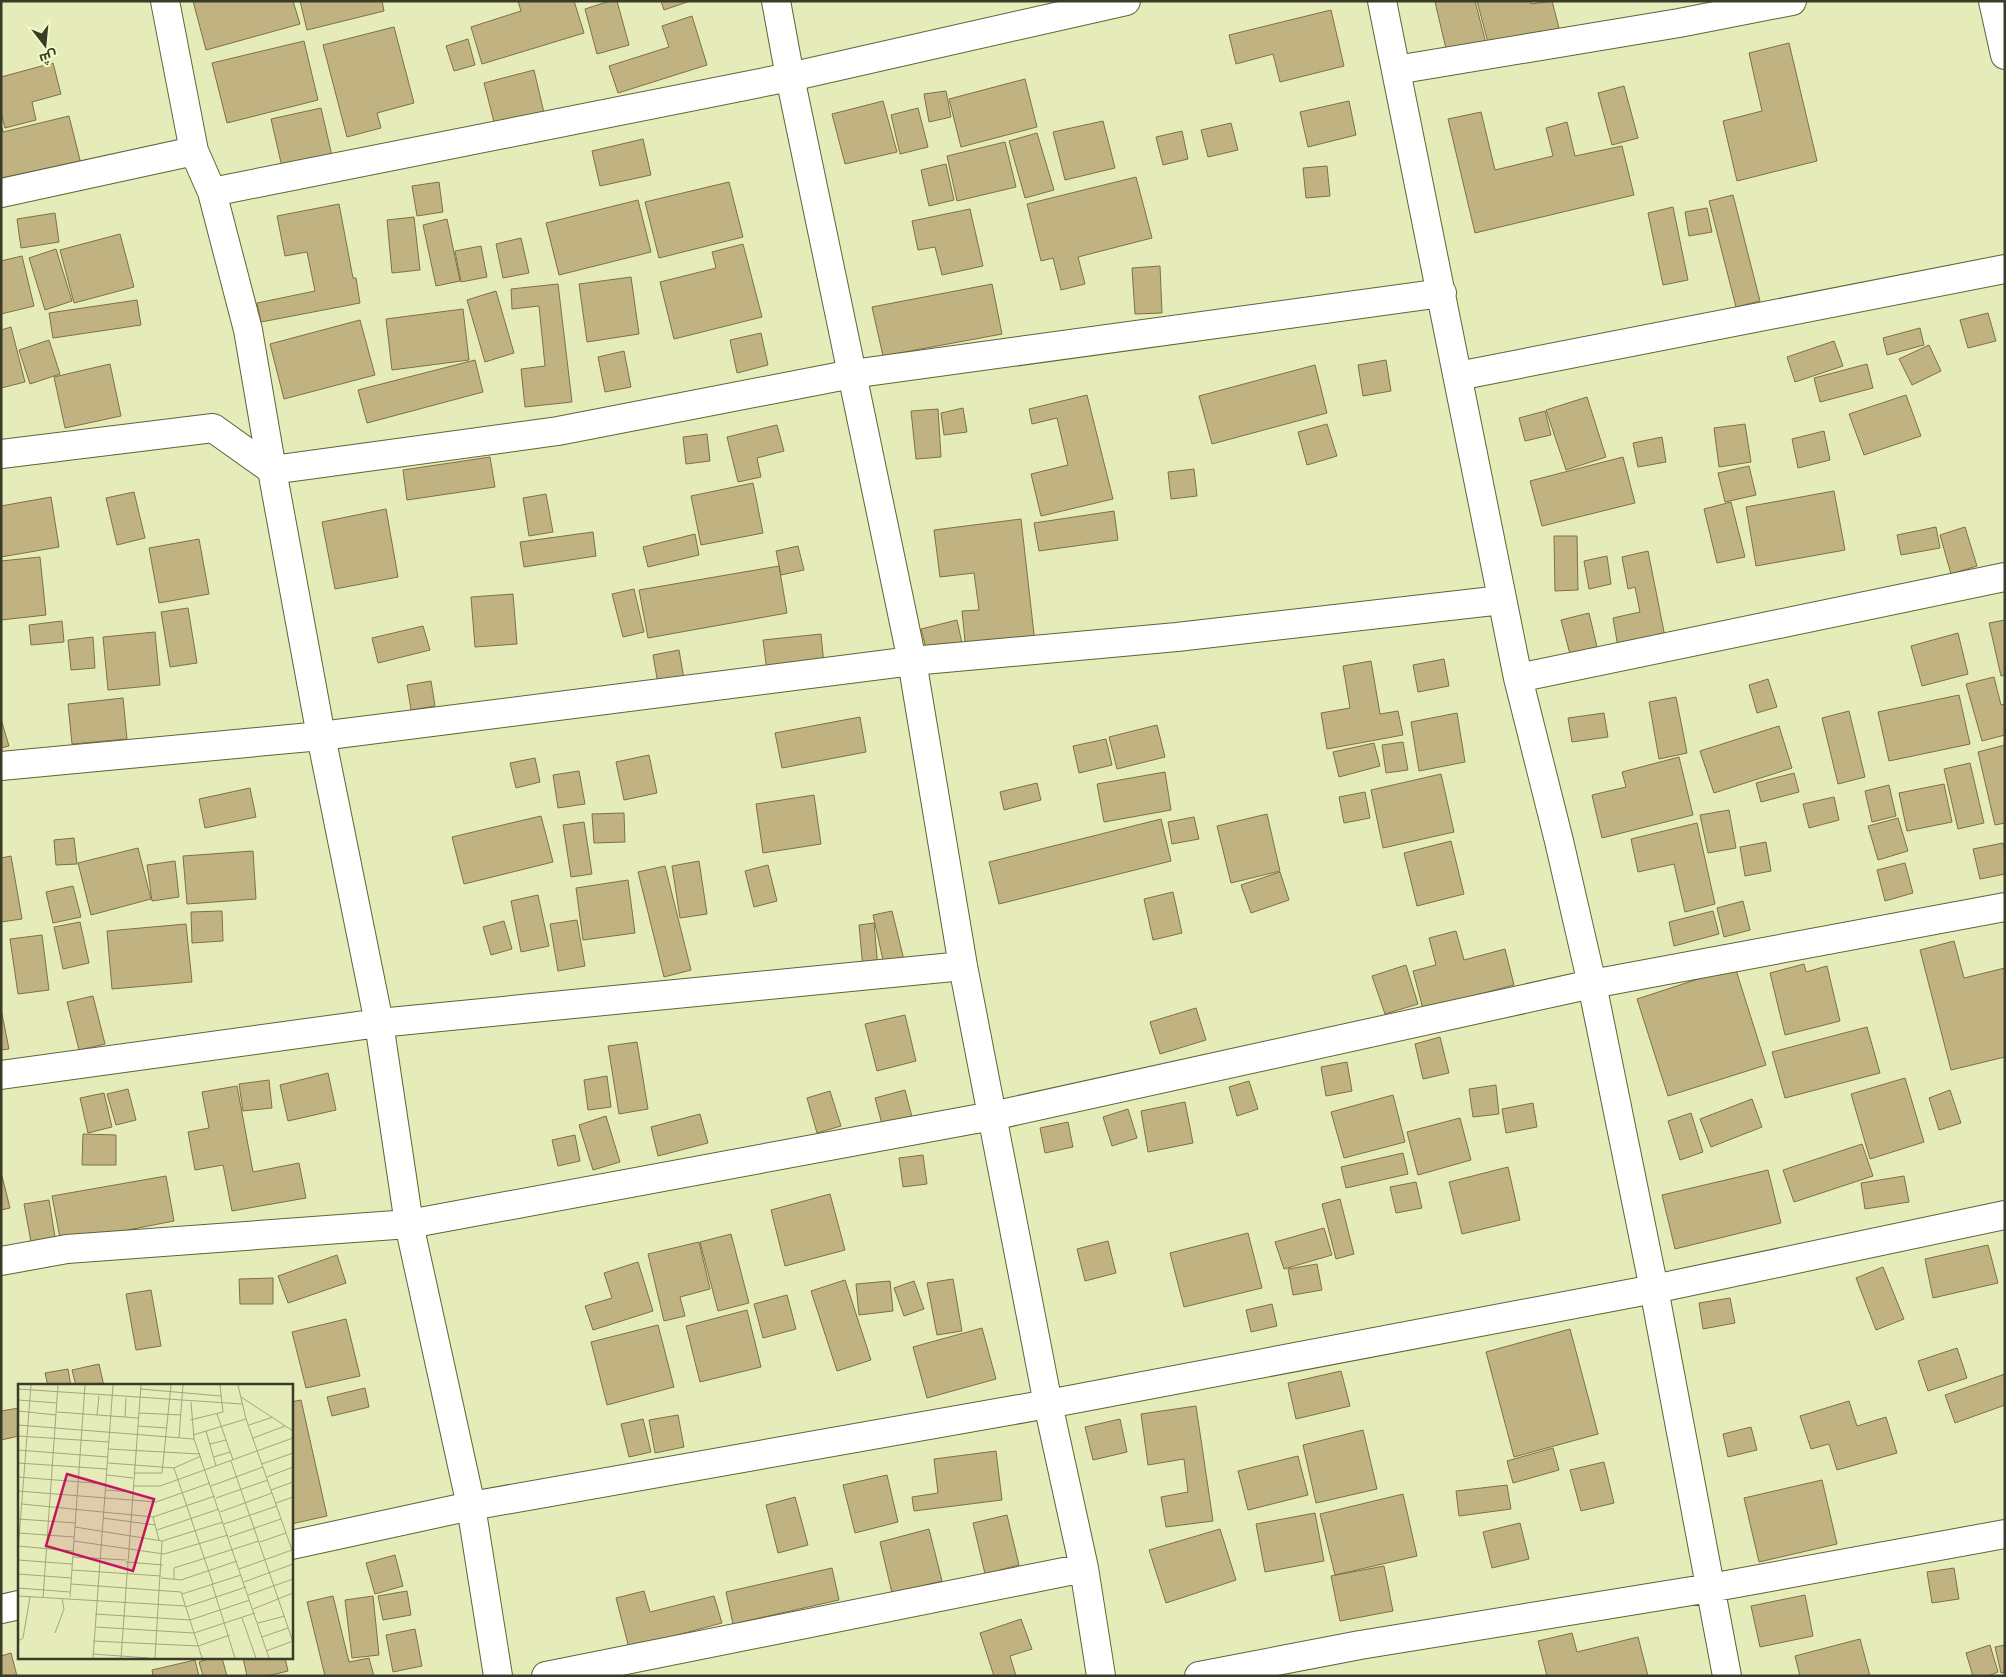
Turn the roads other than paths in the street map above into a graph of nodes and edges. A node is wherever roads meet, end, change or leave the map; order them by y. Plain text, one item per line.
1 (165, 1) edge
2 (776, 1) edge
3 (1126, 1) edge
4 (1382, 1) edge
5 (1792, 1) edge
6 (1993, 1) edge
7 (2005, 55) edge
8 (1396, 70) junction
9 (790, 76) junction
10 (194, 151) junction
11 (212, 192) junction
12 (1, 193) edge
13 (2005, 269) edge
14 (1442, 293) junction
15 (852, 374) junction
16 (1458, 376) junction
17 (1, 454) edge
18 (272, 470) junction
19 (2005, 577) edge
20 (1502, 600) junction
21 (912, 661) junction
22 (1518, 678) junction
23 (321, 736) junction
24 (1, 766) edge
25 (2005, 907) edge
26 (964, 966) junction
27 (1592, 984) junction
28 (378, 1023) junction
29 (1, 1075) edge
30 (992, 1116) junction
31 (2005, 1215) edge
32 (409, 1224) junction
33 (1, 1261) edge
34 (1654, 1290) junction
35 (1048, 1404) junction
36 (470, 1506) junction
37 (2005, 1534) edge
38 (292, 1545) edge
39 (1084, 1568) junction
40 (1710, 1588) junction
41 (18, 1605) edge
42 (1, 1609) edge
43 (498, 1676) edge
44 (546, 1676) edge
45 (1101, 1676) edge
46 (1199, 1676) edge
47 (1727, 1676) edge

1 - 10 street
2 - 9 street
3 - 9 street
4 - 8 street
5 - 8 street
6 - 7 street
8 - 14 street
9 - 11 street
9 - 15 street
10 - 11 street
10 - 12 street
11 - 18 street
13 - 16 street
14 - 15 street
14 - 16 street
15 - 18 street
15 - 21 street
16 - 20 street
17 - 18 street
18 - 23 street
19 - 22 street
20 - 21 street
20 - 22 street
21 - 23 street
21 - 26 street
22 - 27 street
23 - 24 street
23 - 28 street
25 - 27 street
26 - 28 street
26 - 30 street
27 - 30 street
27 - 34 street
28 - 29 street
28 - 32 street
30 - 32 street
30 - 35 street
31 - 34 street
32 - 33 street
32 - 36 street
34 - 35 street
34 - 40 street
35 - 36 street
35 - 39 street
36 - 38 street
36 - 43 street
37 - 40 street
39 - 44 street
39 - 45 street
40 - 46 street
40 - 47 street
41 - 42 street

